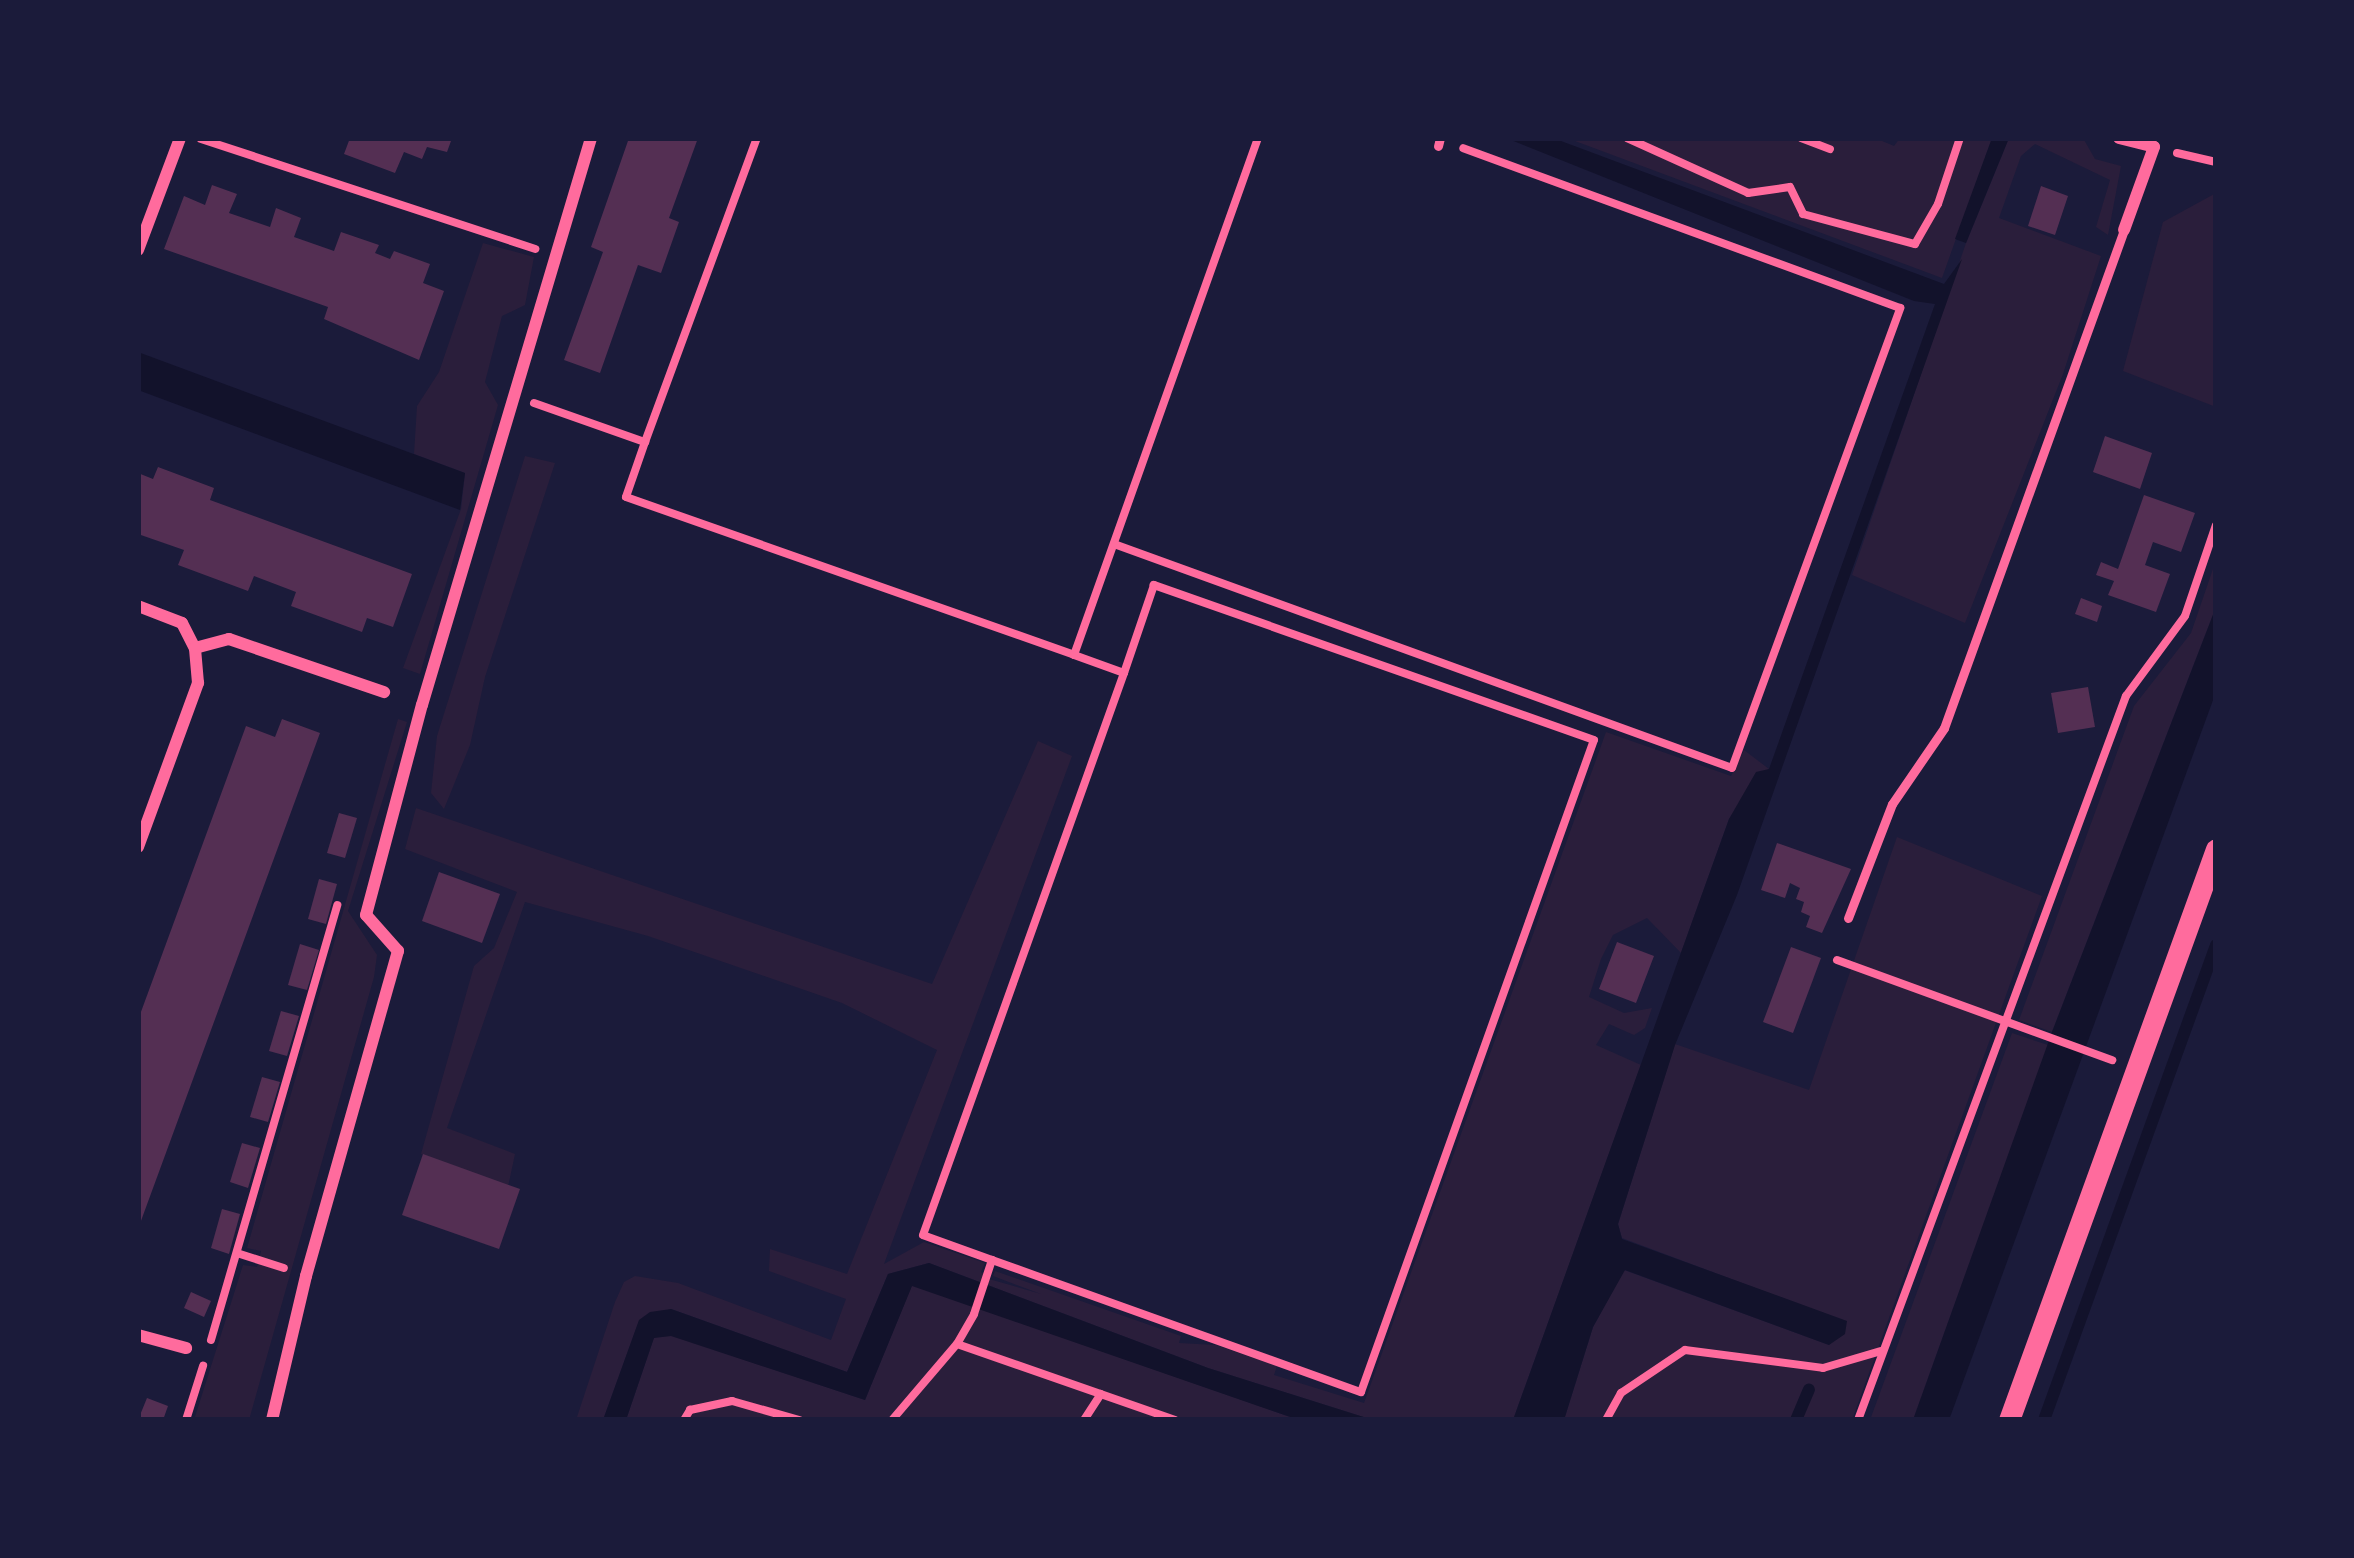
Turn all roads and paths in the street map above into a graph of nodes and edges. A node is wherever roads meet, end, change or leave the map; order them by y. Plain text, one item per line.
1 (180, 138) edge
2 (198, 138) edge
3 (591, 138) edge
4 (757, 138) edge
5 (1258, 138) edge
6 (1627, 138) edge
7 (1801, 138) edge
8 (1960, 138) edge
9 (2119, 138) edge
10 (1439, 141) edge
11 (2154, 147) junction
12 (1830, 149) dead end
13 (2216, 162) edge
14 (2124, 230) joint
15 (138, 250) edge
16 (559, 257) junction
17 (516, 397) junction
18 (645, 442) junction
19 (2216, 526) edge
20 (1114, 544) junction
21 (138, 606) edge
22 (195, 648) junction
23 (1074, 655) junction
24 (1124, 673) junction
25 (384, 692) dead end
26 (138, 847) edge
27 (2216, 849) edge
28 (341, 892) dead end
29 (1848, 918) dead end
30 (1838, 961) dead end
31 (2005, 1022) junction
32 (2100, 1055) dead end
33 (240, 1254) junction
34 (992, 1260) junction
35 (306, 1276) junction
36 (138, 1335) edge
37 (957, 1344) junction
38 (186, 1348) dead end
39 (1883, 1351) junction
40 (1101, 1394) junction
41 (186, 1420) edge
42 (272, 1420) edge
43 (684, 1420) edge
44 (799, 1420) edge
45 (892, 1420) edge
46 (1084, 1420) edge
47 (1174, 1420) edge
48 (1606, 1420) edge
49 (1858, 1420) edge
50 (2008, 1420) edge

1 - 15 street
2 - 16 path
3 - 16 street
4 - 18 path
5 - 20 path
6 - 8 path
7 - 12 path
9 - 11 street
10 - 20 path
11 - 13 path
11 - 14 street
14 - 29 lane
16 - 17 street
17 - 18 path
17 - 35 street
18 - 23 path
19 - 31 path
20 - 23 path
21 - 22 street
22 - 25 street
22 - 26 street
23 - 24 path
24 - 34 path
24 - 34 path
27 - 50 street
28 - 33 path
30 - 31 path
31 - 32 path
31 - 39 path
33 - 35 path
33 - 41 path
34 - 37 path
35 - 42 street
36 - 38 street
37 - 40 path
37 - 45 path
39 - 48 path
39 - 49 path
40 - 46 path
40 - 47 path
43 - 44 path

